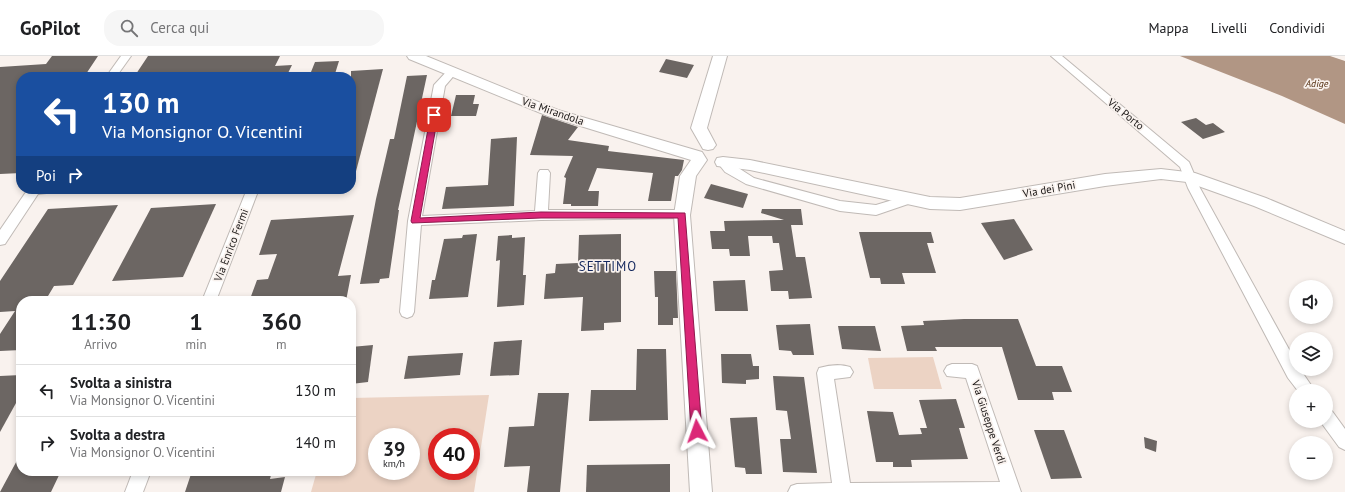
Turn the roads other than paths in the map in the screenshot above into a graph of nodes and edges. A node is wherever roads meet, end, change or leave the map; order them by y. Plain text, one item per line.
1 (126, 56) edge
2 (414, 56) edge
3 (720, 56) edge
4 (1056, 56) edge
5 (115, 72) edge
6 (452, 72) junction
7 (708, 145) junction
8 (711, 159) junction
9 (544, 173) dead end
10 (1189, 177) junction
11 (877, 192) junction
12 (31, 194) edge
13 (250, 194) edge
14 (909, 199) junction
15 (876, 210) junction
16 (541, 215) junction
17 (682, 215) junction
18 (415, 221) junction
19 (1345, 238) edge
20 (0, 240) edge
21 (211, 296) edge
22 (407, 312) dead end
23 (952, 371) dead end
24 (845, 372) dead end
25 (1302, 384) edge
26 (1333, 426) edge
27 (1345, 442) edge
28 (140, 476) edge
29 (842, 491) junction
30 (1012, 491) edge
31 (134, 492) edge
32 (701, 492) edge
33 (797, 492) edge

1 - 5 street
2 - 6 street, Via Mirandola
3 - 7 street
4 - 10 street, Via Porto
6 - 8 street, Via Mirandola
6 - 18 street
7 - 8 street
7 - 8 street
8 - 11 street, Via dei Pini
8 - 15 street, Via dei Pini
8 - 17 street
9 - 16 street
10 - 14 street, Via dei Pini
10 - 19 street, Via dei Pini
10 - 25 street
11 - 14 street, Via dei Pini
11 - 15 street
12 - 20 street
13 - 21 street, Via Enrico Fermi
14 - 15 street, Via dei Pini
16 - 17 street
16 - 18 street
17 - 32 street
18 - 22 street
23 - 30 street, Via Giuseppe Verdi
24 - 29 street
26 - 27 street
28 - 31 street
29 - 30 street
29 - 33 street

